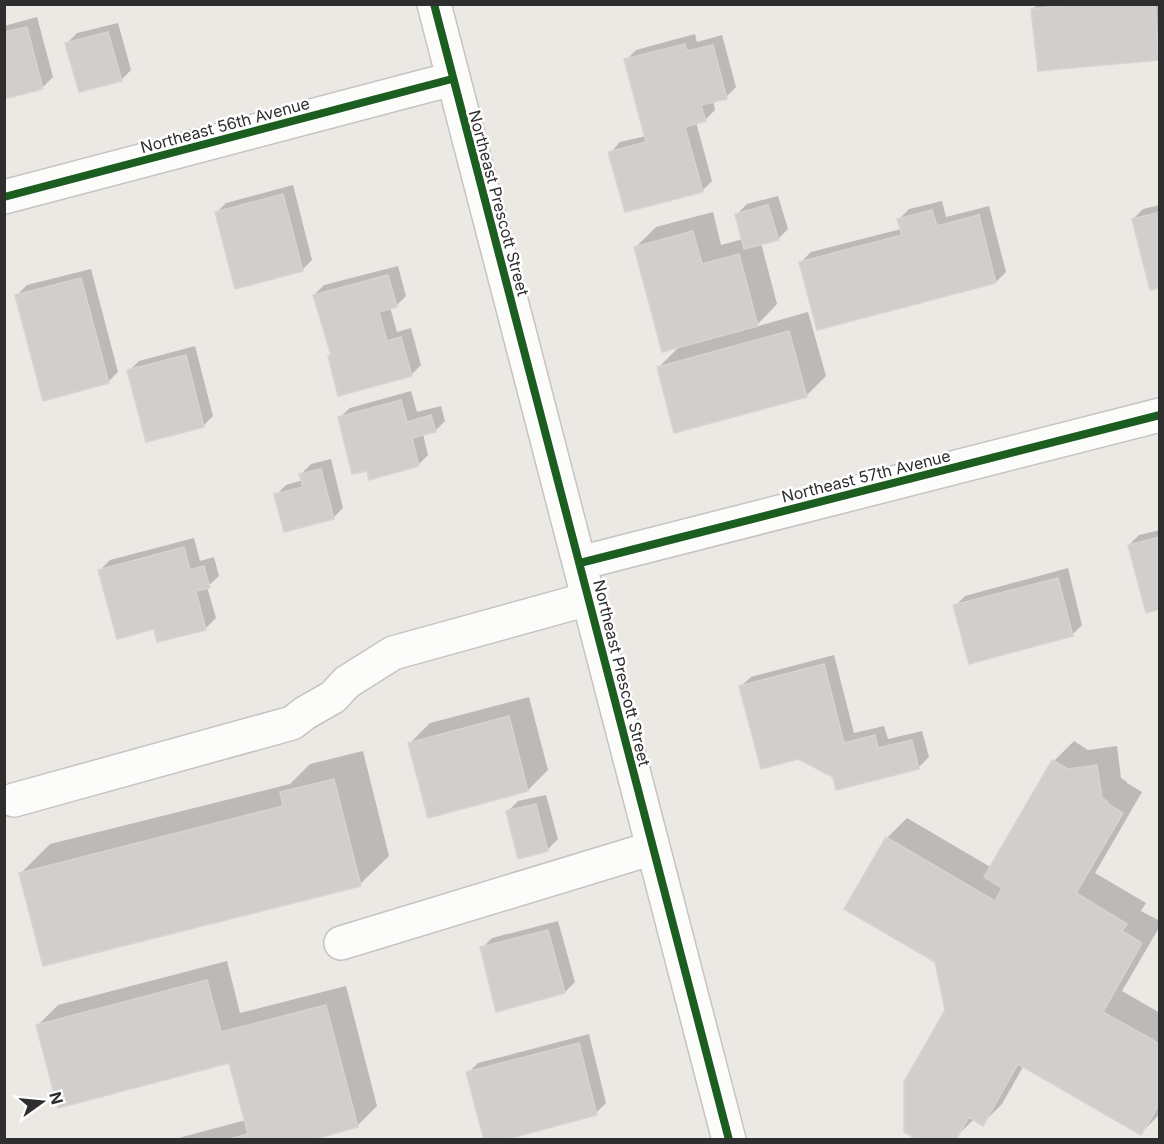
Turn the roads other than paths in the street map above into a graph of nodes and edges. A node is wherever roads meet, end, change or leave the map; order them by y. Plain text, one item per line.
1 (434, 4) edge
2 (453, 79) junction
3 (4, 197) edge
4 (1160, 415) edge
5 (580, 563) junction
6 (588, 599) junction
7 (14, 800) dead end
8 (652, 848) junction
9 (341, 943) dead end
10 (729, 1140) edge

1 - 2 street, Northeast Prescott Street
2 - 3 street, Northeast 56th Avenue
2 - 5 street, Northeast Prescott Street
4 - 5 street, Northeast 57th Avenue
5 - 6 street, Northeast Prescott Street
6 - 7 street
6 - 8 street, Northeast Prescott Street
8 - 9 street
8 - 10 street, Northeast Prescott Street

